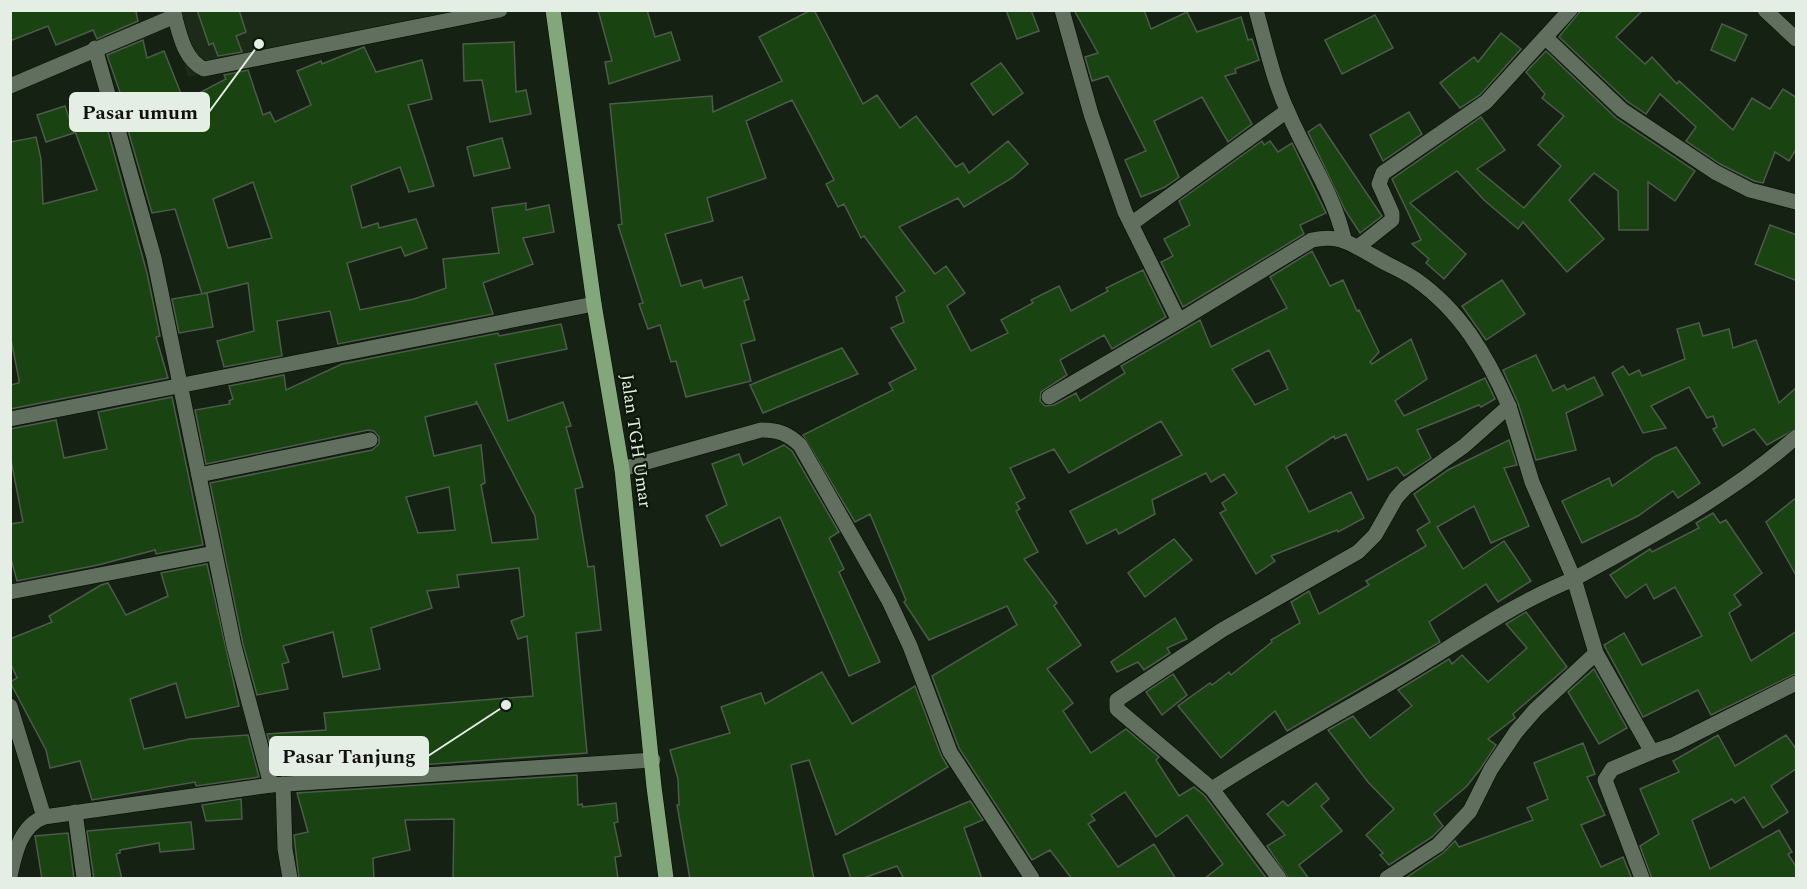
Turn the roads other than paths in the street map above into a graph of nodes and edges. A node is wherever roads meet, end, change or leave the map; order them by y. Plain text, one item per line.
1 (500, 10) edge
2 (553, 10) edge
3 (1062, 10) edge
4 (1256, 10) edge
5 (1570, 10) edge
6 (1765, 10) edge
7 (174, 13) edge
8 (1546, 38) junction
9 (1797, 39) edge
10 (95, 48) junction
11 (10, 86) edge
12 (1287, 111) junction
13 (1797, 202) edge
14 (1131, 224) junction
15 (1351, 243) junction
16 (594, 304) junction
17 (1179, 321) junction
18 (180, 385) junction
19 (1049, 397) dead end
20 (1509, 406) junction
21 (10, 418) edge
22 (1797, 436) edge
23 (370, 440) dead end
24 (622, 469) junction
25 (199, 475) junction
26 (214, 553) junction
27 (1574, 579) junction
28 (10, 592) edge
29 (1596, 653) junction
30 (1797, 683) edge
31 (10, 706) edge
32 (1652, 752) junction
33 (653, 760) junction
34 (277, 785) junction
35 (1212, 789) junction
36 (75, 812) junction
37 (44, 817) junction
38 (10, 876) edge
39 (84, 879) edge
40 (290, 879) edge
41 (666, 879) edge
42 (1032, 879) edge
43 (1279, 879) edge
44 (1387, 879) edge
45 (1642, 879) edge

1 - 7 street
2 - 16 main road, Jalan TGH Umar
3 - 14 street
4 - 12 street
5 - 8 street
6 - 9 street
7 - 10 street
8 - 13 street
8 - 15 street
10 - 11 street
10 - 18 street
12 - 14 street
12 - 15 street
14 - 17 street
15 - 17 street
15 - 20 street
16 - 18 street
16 - 24 main road, Jalan TGH Umar
17 - 19 street
18 - 21 street
18 - 25 street
20 - 27 street
20 - 35 street
22 - 27 street
23 - 25 street
24 - 33 main road, Jalan TGH Umar
24 - 42 street
25 - 26 street
26 - 28 street
26 - 34 street
27 - 29 street
27 - 35 street
29 - 32 street
29 - 44 street
30 - 32 street
31 - 37 street
32 - 45 street
33 - 34 street
33 - 41 main road, Jalan TGH Umar
34 - 36 street
34 - 40 street
35 - 43 street
36 - 37 street
36 - 39 street
37 - 38 street

